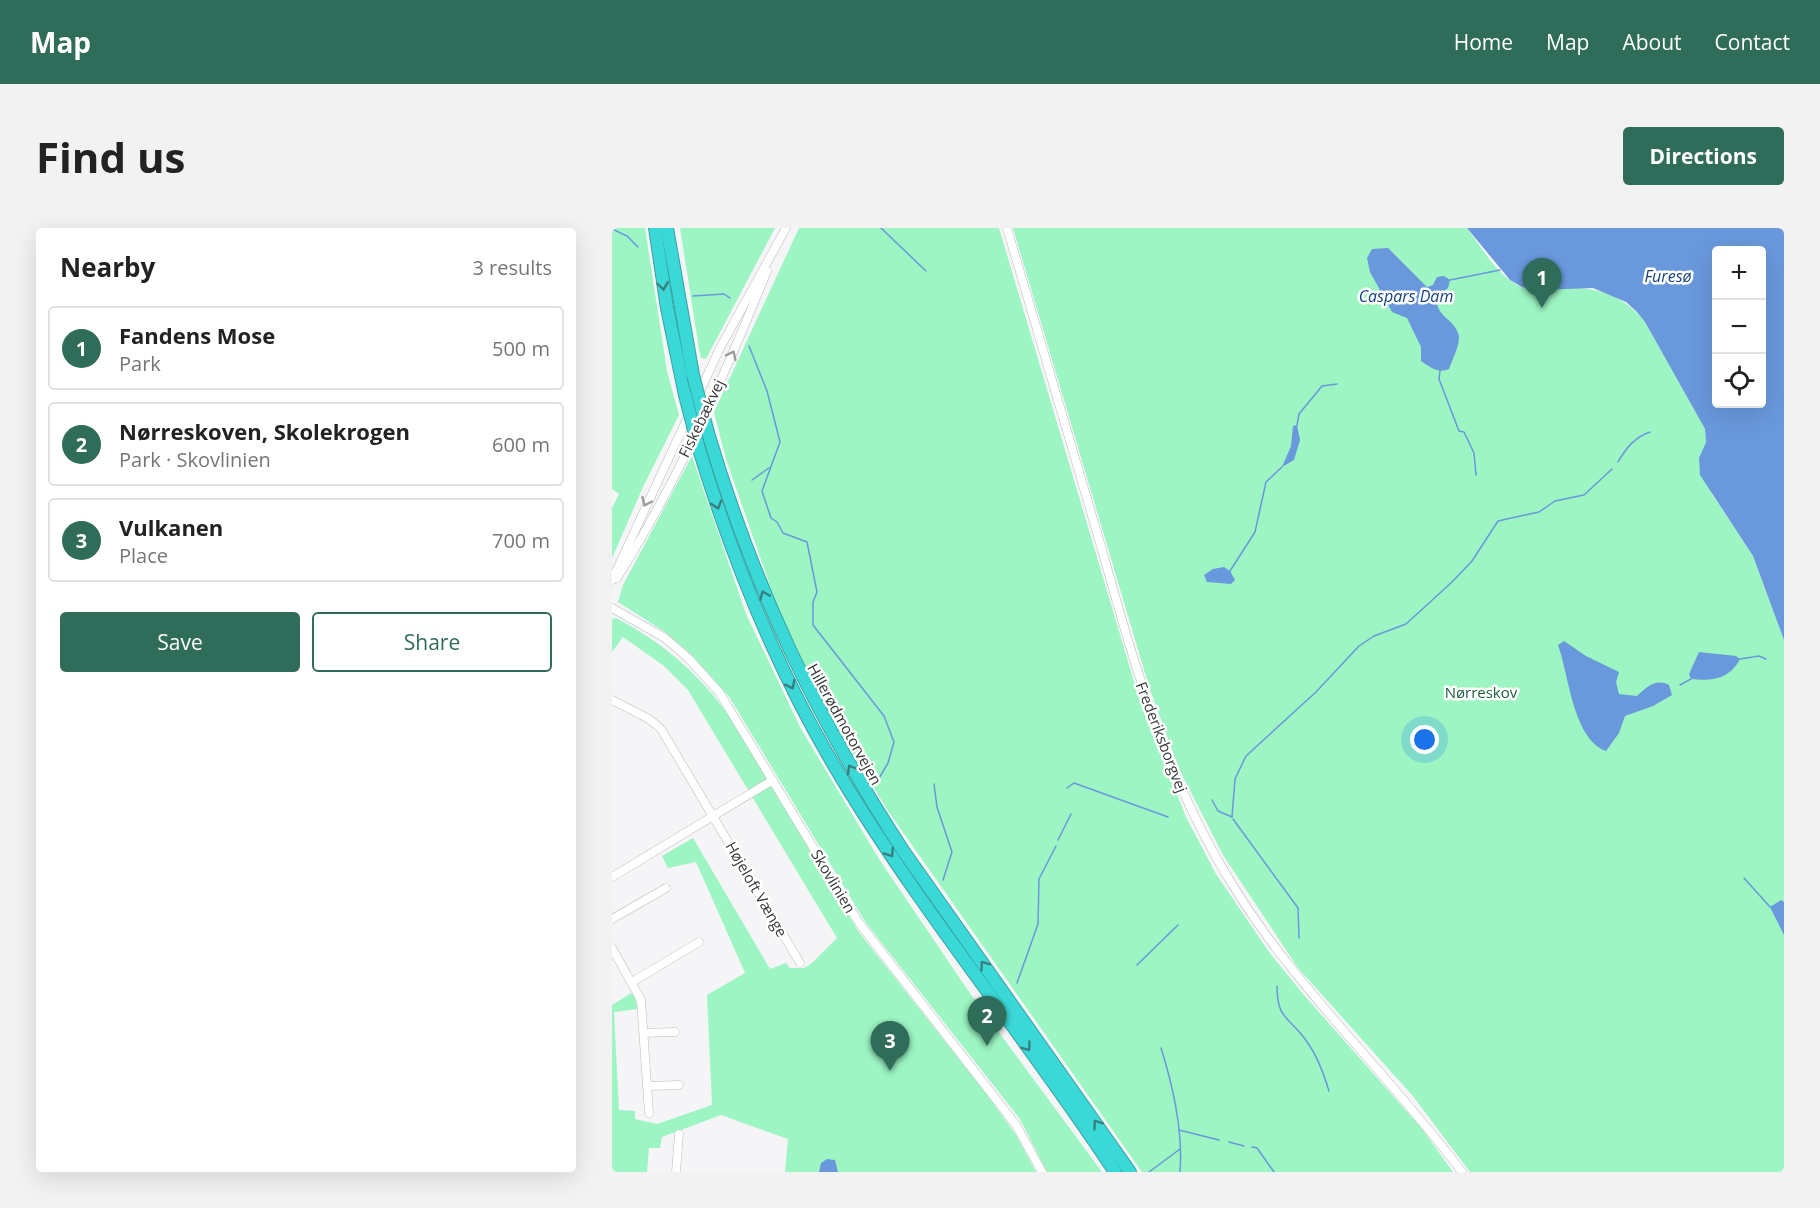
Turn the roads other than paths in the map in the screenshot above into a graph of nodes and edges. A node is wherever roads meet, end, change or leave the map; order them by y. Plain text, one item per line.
1 (655, 228) edge
2 (667, 228) edge
3 (786, 228) edge
4 (1007, 228) edge
5 (778, 244) junction
6 (612, 580) edge
7 (612, 585) edge
8 (612, 608) edge
9 (612, 700) edge
10 (773, 780) junction
11 (714, 816) junction
12 (612, 877) edge
13 (666, 888) dead end
14 (612, 919) edge
15 (699, 942) dead end
16 (612, 948) edge
17 (800, 963) dead end
18 (632, 982) junction
19 (675, 1032) dead end
20 (644, 1033) junction
21 (679, 1085) dead end
22 (648, 1086) junction
23 (649, 1113) dead end
24 (679, 1134) dead end
25 (676, 1172) edge
26 (1042, 1172) edge
27 (1115, 1172) edge
28 (1130, 1172) edge
29 (1462, 1172) edge

1 -> 27 highway, Hillerødmotorvejen, bridge
28 -> 2 highway, Hillerødmotorvejen, bridge
3 - 5 street, Fiskebækvej
4 - 29 street, Frederiksborgvej
5 -> 6 street, Fiskebækvej
7 -> 5 street, Fiskebækvej
8 - 10 street, Skovlinien
9 - 11 street, Højeloft Vænge
10 - 11 street
10 - 26 street, Skovlinien
11 - 12 street
11 - 17 street, Højeloft Vænge
13 - 14 street
15 - 18 street
16 - 18 street
18 - 20 street
19 - 20 street
20 - 22 street
21 - 22 street
22 - 23 street
24 - 25 street

